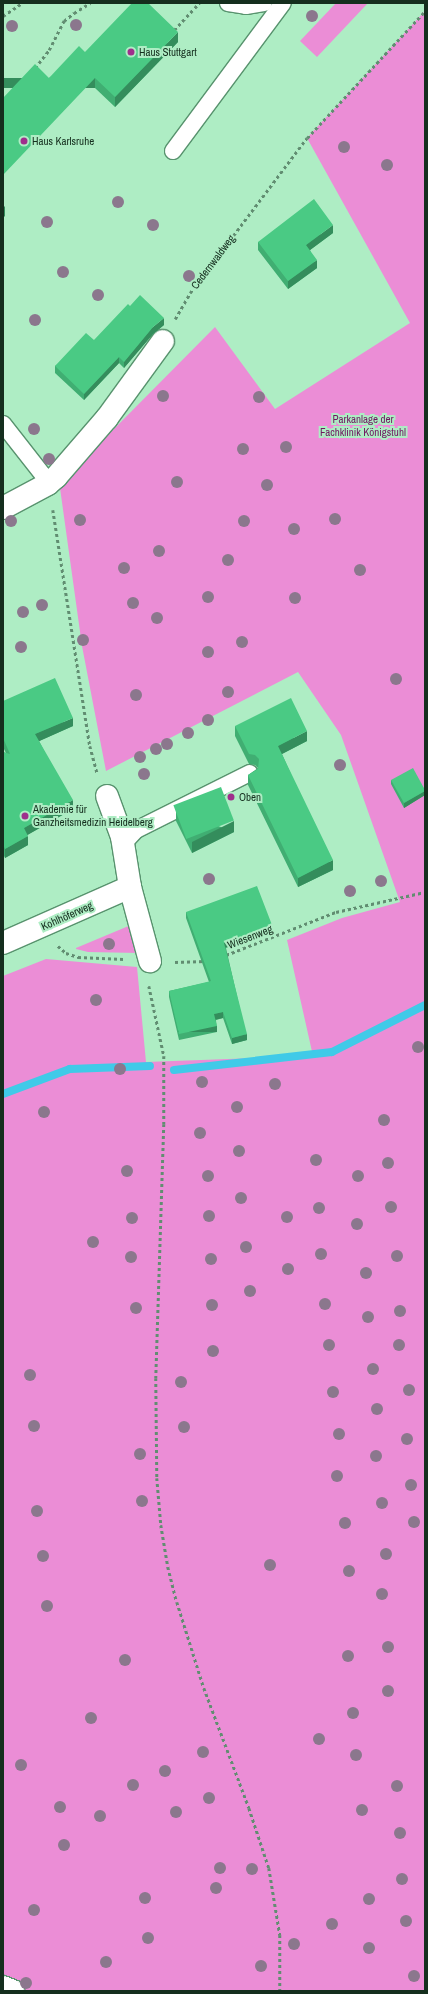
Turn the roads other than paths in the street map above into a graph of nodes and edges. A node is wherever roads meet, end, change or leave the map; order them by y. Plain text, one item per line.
1 (228, 3) edge
2 (264, 3) edge
3 (282, 3) edge
4 (173, 151) dead end
5 (163, 341) road end
6 (3, 424) edge
7 (48, 484) junction
8 (3, 508) edge
9 (250, 773) edge
10 (107, 796) road end
11 (123, 844) junction
12 (130, 888) junction
13 (3, 943) edge
14 (147, 961) road end
15 (3, 1987) edge
16 (13, 1991) edge

1 - 2 lane
3 - 4 lane
5 - 7 street
6 - 7 lane
7 - 8 street
9 - 11 lane
10 - 11 street
11 - 12 street
12 - 13 street, Kohlhöferweg
12 - 14 street
15 - 16 street

